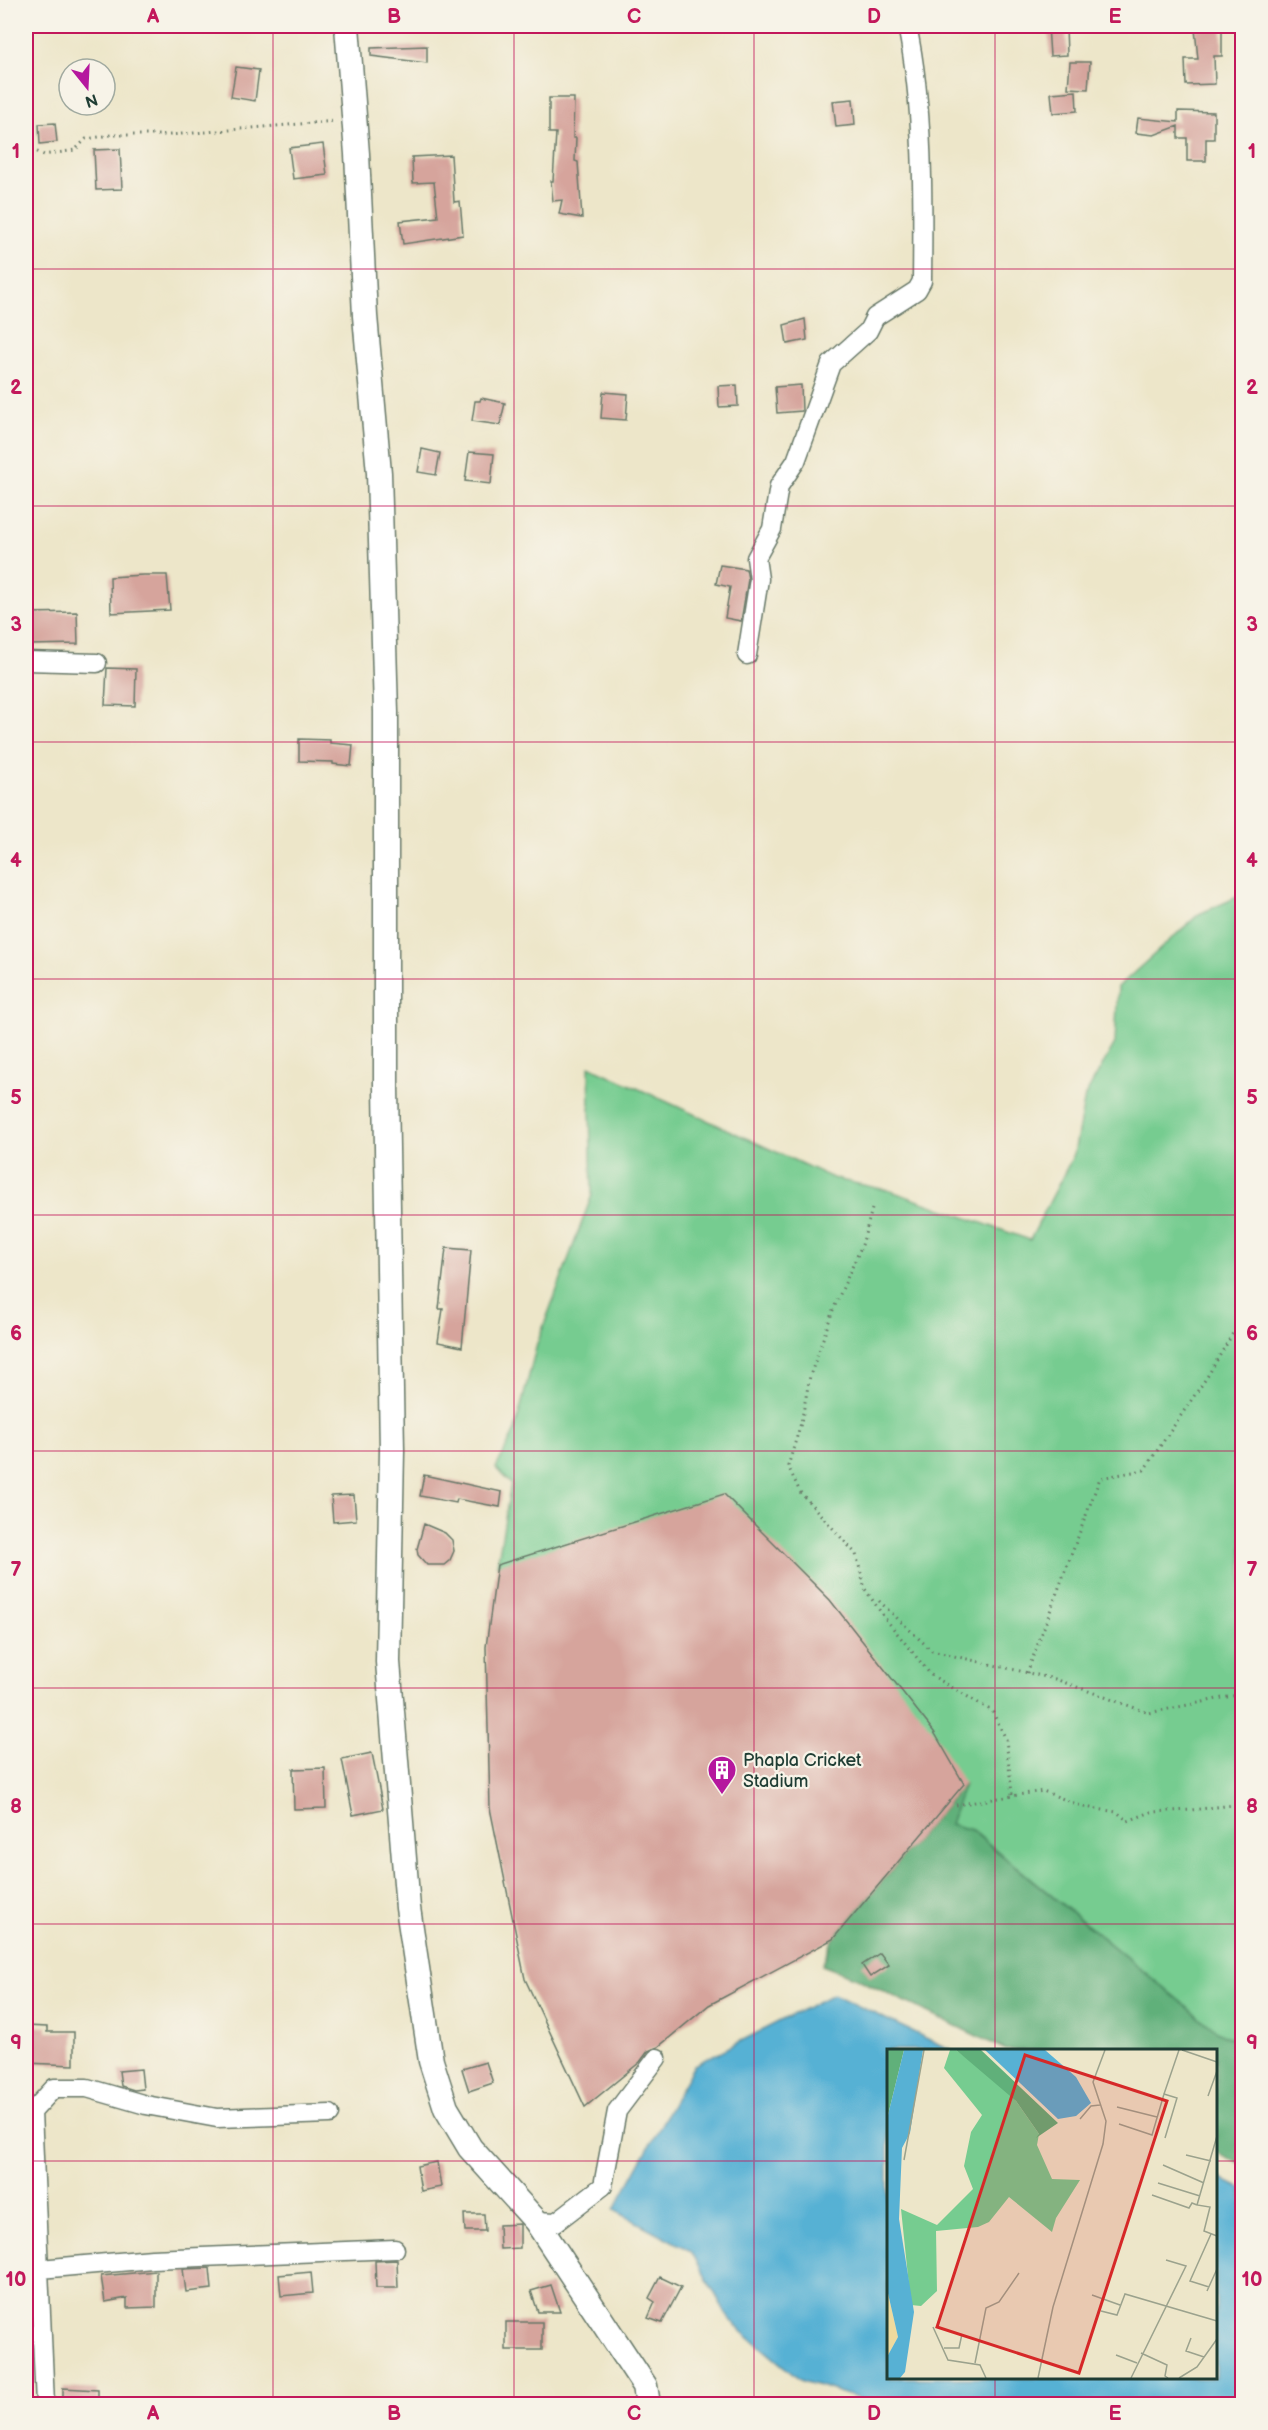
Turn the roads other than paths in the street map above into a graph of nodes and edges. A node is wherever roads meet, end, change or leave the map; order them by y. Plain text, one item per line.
1 (348, 26) edge
2 (907, 26) edge
3 (747, 655) dead end
4 (26, 661) edge
5 (97, 663) dead end
6 (657, 2058) dead end
7 (330, 2114) dead end
8 (536, 2221) junction
9 (395, 2249) dead end
10 (40, 2269) junction
11 (45, 2404) edge
12 (648, 2404) edge

1 - 8 main road
2 - 3 street
4 - 5 street
6 - 8 street
7 - 10 street
8 - 12 main road
9 - 10 street
10 - 11 street

